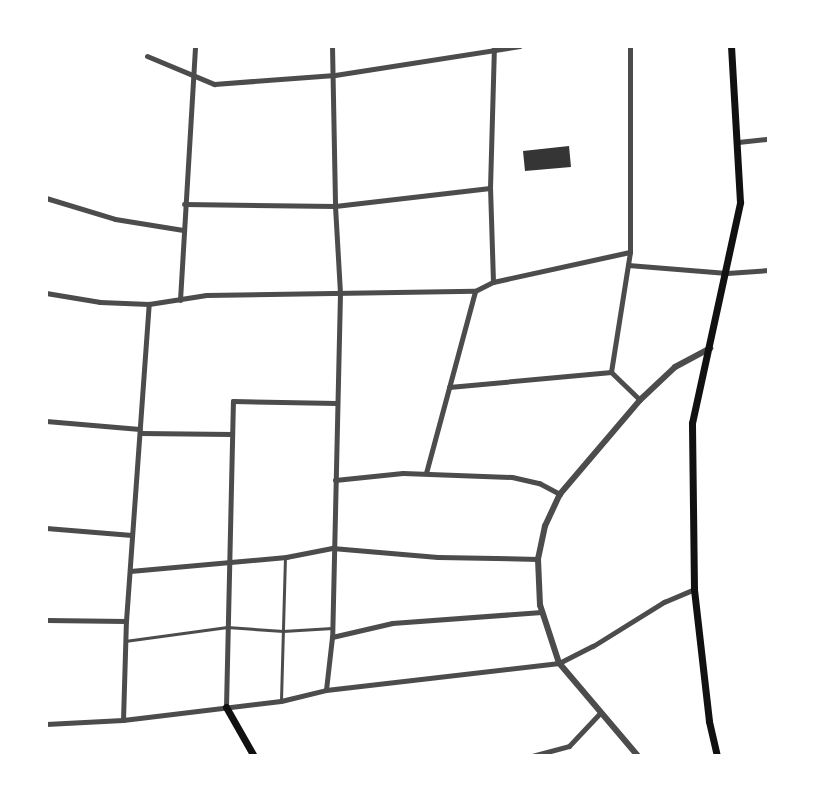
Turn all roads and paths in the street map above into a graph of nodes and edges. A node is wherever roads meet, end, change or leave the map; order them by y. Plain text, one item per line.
1 (195, 46) edge
2 (332, 46) edge
3 (520, 46) edge
4 (630, 46) edge
5 (731, 46) edge
6 (494, 48) edge
7 (147, 56) dead end
8 (335, 75) junction
9 (193, 76) junction
10 (769, 139) edge
11 (738, 142) junction
12 (490, 188) junction
13 (46, 198) edge
14 (184, 204) junction
15 (335, 206) junction
16 (182, 230) junction
17 (630, 252) junction
18 (628, 265) junction
19 (769, 270) edge
20 (727, 273) junction
21 (493, 282) junction
22 (475, 291) junction
23 (46, 293) edge
24 (340, 294) junction
25 (180, 300) junction
26 (149, 304) junction
27 (710, 348) junction
28 (611, 372) junction
29 (449, 387) junction
30 (640, 400) junction
31 (337, 403) junction
32 (46, 421) edge
33 (140, 431) junction
34 (232, 434) junction
35 (426, 473) junction
36 (335, 480) junction
37 (560, 494) junction
38 (46, 528) edge
39 (132, 535) junction
40 (332, 548) junction
41 (286, 557) junction
42 (538, 558) junction
43 (229, 562) junction
44 (130, 571) junction
45 (694, 588) junction
46 (542, 612) junction
47 (46, 620) edge
48 (126, 621) junction
49 (227, 627) junction
50 (332, 628) junction
51 (283, 631) junction
52 (332, 637) junction
53 (125, 641) junction
54 (559, 663) junction
55 (326, 690) junction
56 (281, 701) junction
57 (226, 707) junction
58 (600, 713) junction
59 (123, 720) junction
60 (46, 724) edge
61 (254, 756) edge
62 (532, 756) edge
63 (638, 756) edge
64 (717, 756) edge

1 - 9 street
2 - 8 street
3 - 6 street
4 - 17 street
5 - 11 main road
6 - 8 street
6 - 12 street
7 - 9 street
8 - 9 street
8 - 15 street
9 - 14 street
10 - 11 street
11 - 20 main road
12 - 15 street
12 - 21 street
13 - 16 street
14 - 15 street
14 - 16 street
15 - 24 street
16 - 25 street
17 - 18 street
17 - 21 street
18 - 20 street
18 - 28 street
19 - 20 street
20 - 27 main road
21 - 22 street
22 - 24 street
22 - 29 street
23 - 26 street
24 - 25 street
24 - 31 street
25 - 26 street
26 - 33 street
27 - 30 street
27 - 45 main road
28 - 29 street
28 - 30 street
29 - 35 street
30 - 37 street
31 - 34 street
31 - 36 street
32 - 33 street
33 - 34 street
33 - 39 street
34 - 43 street
35 - 36 street
35 - 37 street
36 - 40 street
37 - 42 street
38 - 39 street
39 - 44 street
40 - 41 street
40 - 42 street
40 - 50 street
41 - 43 street
41 - 51 lane
42 - 46 street
43 - 44 street
43 - 49 street
44 - 48 street
45 - 54 street
45 - 64 main road
46 - 52 street
46 - 54 street
47 - 48 street
48 - 53 street
49 - 51 lane
49 - 53 lane
49 - 57 street
50 - 51 lane
50 - 52 street
51 - 56 lane
52 - 55 street
53 - 59 street
54 - 55 street
54 - 58 street
55 - 56 street
56 - 57 street
57 - 59 street
57 - 61 main road
58 - 62 street
58 - 63 street
59 - 60 street

